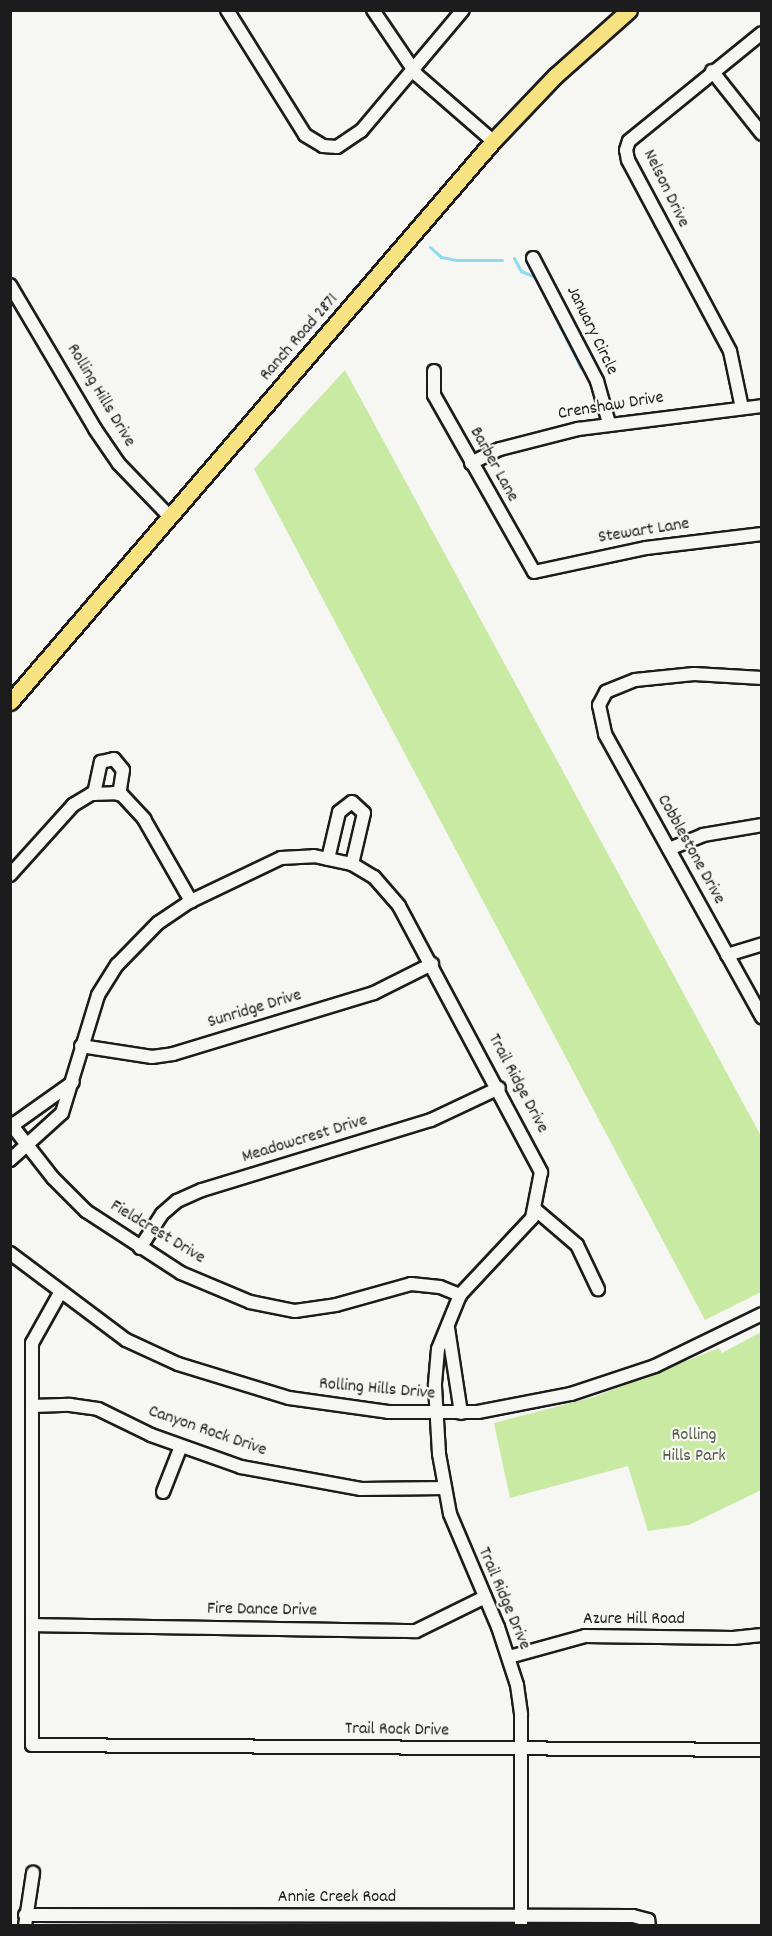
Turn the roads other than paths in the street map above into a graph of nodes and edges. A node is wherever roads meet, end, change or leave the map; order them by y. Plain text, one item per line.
1 (227, 10) edge
2 (373, 10) edge
3 (463, 10) edge
4 (629, 10) edge
5 (762, 33) edge
6 (412, 69) junction
7 (712, 71) junction
8 (762, 134) edge
9 (494, 141) junction
10 (533, 258) dead end
11 (10, 285) edge
12 (434, 371) dead end
13 (762, 406) edge
14 (742, 408) junction
15 (609, 423) junction
16 (471, 463) junction
17 (170, 517) junction
18 (762, 534) edge
19 (534, 572) joint
20 (762, 678) edge
21 (10, 702) edge
22 (94, 794) junction
23 (119, 794) junction
24 (762, 825) edge
25 (669, 849) junction
26 (328, 859) junction
27 (352, 864) junction
28 (10, 875) edge
29 (191, 901) junction
30 (762, 944) edge
31 (727, 955) junction
32 (432, 964) junction
33 (762, 1017) edge
34 (81, 1046) junction
35 (73, 1082) junction
36 (499, 1088) junction
37 (11, 1125) edge
38 (28, 1146) junction
39 (10, 1160) edge
40 (536, 1210) junction
41 (140, 1248) junction
42 (10, 1253) edge
43 (598, 1289) dead end
44 (60, 1293) junction
45 (460, 1295) junction
46 (762, 1314) edge
47 (448, 1328) junction
48 (32, 1406) junction
49 (461, 1413) junction
50 (436, 1414) junction
51 (181, 1446) junction
52 (445, 1488) junction
53 (164, 1492) dead end
54 (485, 1597) junction
55 (32, 1625) junction
56 (762, 1635) edge
57 (509, 1656) junction
58 (762, 1750) edge
59 (521, 1751) junction
60 (33, 1873) dead end
61 (25, 1920) edge
62 (521, 1921) edge
63 (648, 1923) edge

1 - 6 street
2 - 6 street
3 - 6 street
4 - 9 main road, Ranch Road 2871
5 - 7 street, Nelson Drive
6 - 9 street
7 - 8 street
7 - 14 street, Nelson Drive
9 - 17 main road, Ranch Road 2871
10 - 15 street, January Circle
11 - 17 street, Rolling Hills Drive
12 - 16 street, Barber Lane
13 - 14 street, Crenshaw Drive
14 - 15 street, Crenshaw Drive
15 - 16 street, Crenshaw Drive
16 - 19 street, Barber Lane
17 - 21 main road, Ranch Road 2871
18 - 19 street, Stewart Lane
20 - 25 street, Cobblestone Drive
22 - 23 street
22 - 23 street
22 - 28 street
23 - 29 street
24 - 25 street
25 - 31 street, Cobblestone Drive
26 - 27 street, Trail Ridge Drive
26 - 27 street
26 - 29 street, Trail Ridge Drive
27 - 32 street, Trail Ridge Drive
29 - 34 street, Trail Ridge Drive
30 - 31 street
31 - 33 street, Cobblestone Drive
32 - 34 street, Sunridge Drive
32 - 36 street, Trail Ridge Drive
34 - 35 street, Trail Ridge Drive
35 - 37 street
35 - 38 street, Trail Ridge Drive
36 - 40 street, Trail Ridge Drive
36 - 41 street, Meadowcrest Drive
37 - 38 street, Fieldcrest Drive
38 - 39 street, Trail Ridge Drive
38 - 41 street, Fieldcrest Drive
40 - 43 street
40 - 45 street, Trail Ridge Drive
41 - 45 street, Fieldcrest Drive
42 - 44 street, Rolling Hills Drive
44 - 48 street
44 - 50 street, Rolling Hills Drive
45 - 47 street, Trail Ridge Drive
46 - 49 street, Rolling Hills Drive
47 - 49 street, Trail Ridge Drive
47 - 50 street, Trail Ridge Drive
48 - 51 street, Canyon Rock Drive
48 - 55 street
49 - 50 street, Rolling Hills Drive
50 - 52 street, Trail Ridge Drive
51 - 52 street, Canyon Rock Drive
51 - 53 street
52 - 54 street, Trail Ridge Drive
54 - 55 street, Fire Dance Drive
54 - 57 street, Trail Ridge Drive
55 - 59 street, Trail Rock Drive
56 - 57 street, Azure Hill Road
57 - 59 street, Trail Ridge Drive
58 - 59 street, Trail Rock Drive
59 - 62 street, Trail Ridge Drive
60 - 61 street
61 - 62 street, Annie Creek Road
62 - 63 street, Annie Creek Road

